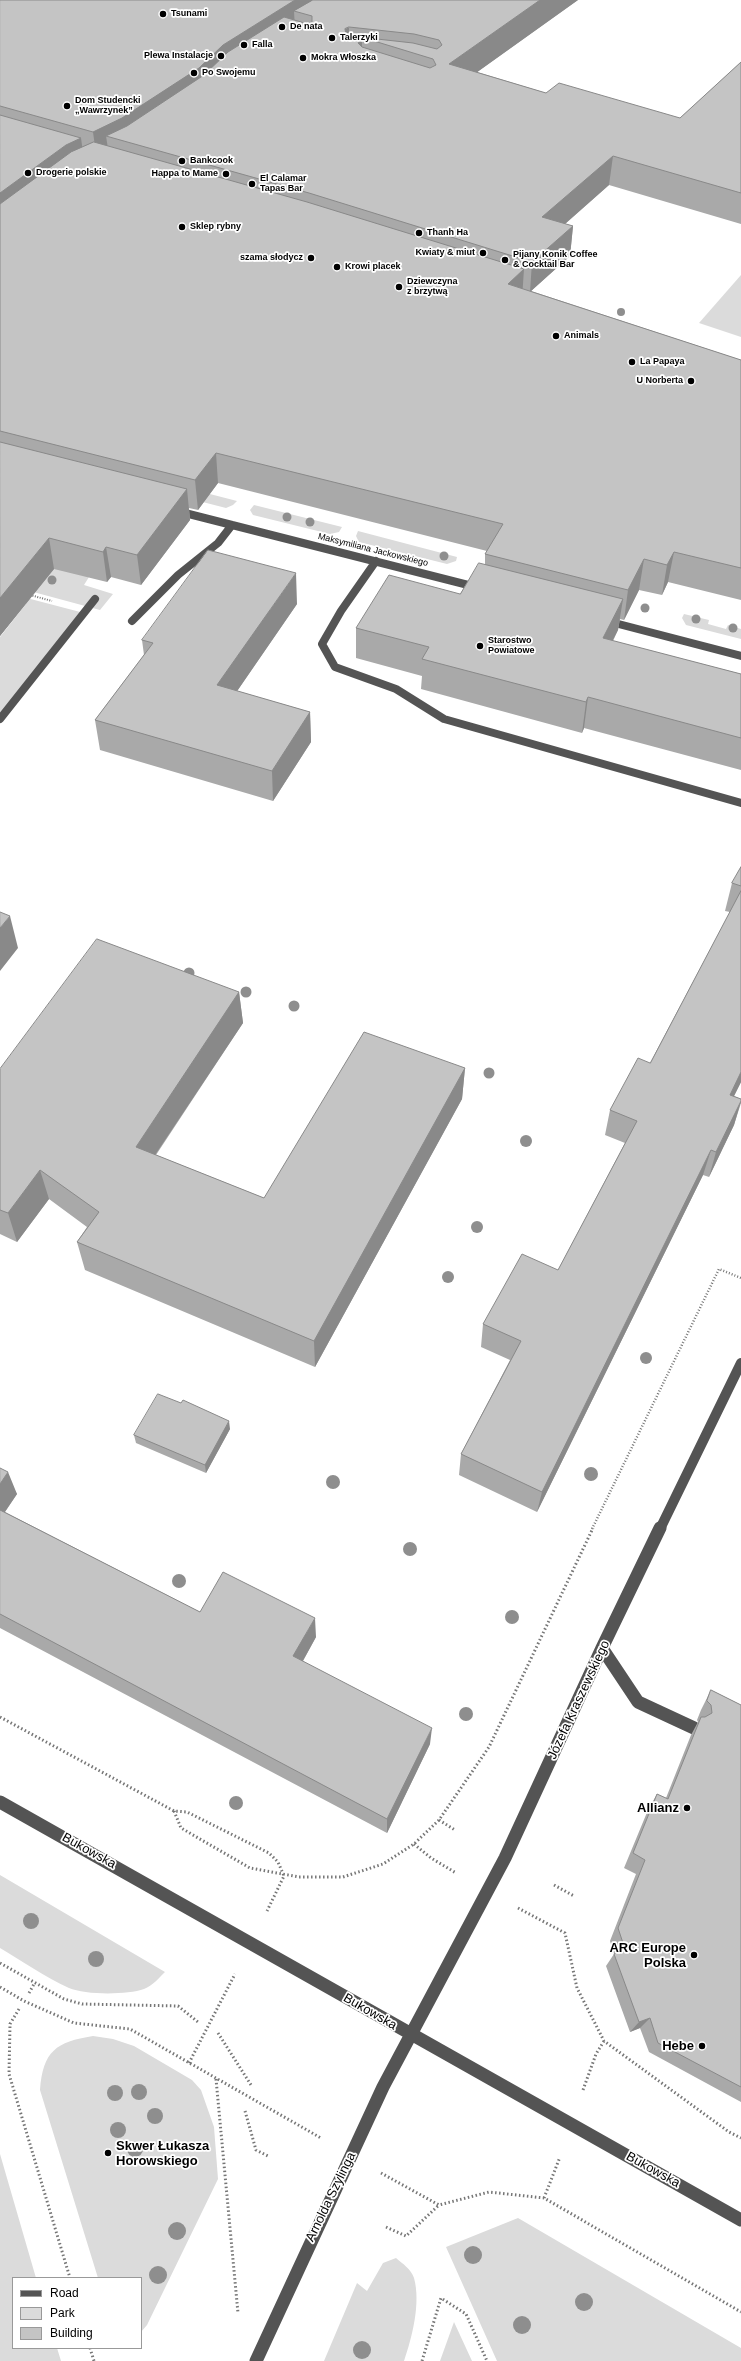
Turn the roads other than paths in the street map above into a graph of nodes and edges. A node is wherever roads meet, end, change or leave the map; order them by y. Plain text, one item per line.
1 (170, 509) edge
2 (232, 525) junction
3 (376, 561) junction
4 (490, 591) edge
5 (95, 598) dead end
6 (596, 618) edge
7 (132, 621) dead end
8 (741, 656) edge
9 (0, 719) edge
10 (741, 803) edge
11 (741, 1363) edge
12 (602, 1648) junction
13 (694, 1728) dead end
14 (0, 1802) edge
15 (411, 2035) junction
16 (741, 2220) edge
17 (256, 2361) edge

1 - 2 street, Maksymiliana Jackowskiego
2 - 3 street, Maksymiliana Jackowskiego
2 - 7 street
3 - 4 street, Maksymiliana Jackowskiego
3 - 10 street
5 - 9 street
6 - 8 street
11 - 12 street, Józefa Kraszewskiego
12 - 13 street
12 - 15 street, Józefa Kraszewskiego
14 - 15 street, Bukowska
15 - 16 street, Bukowska
15 - 17 street, Arnolda Szylinga

